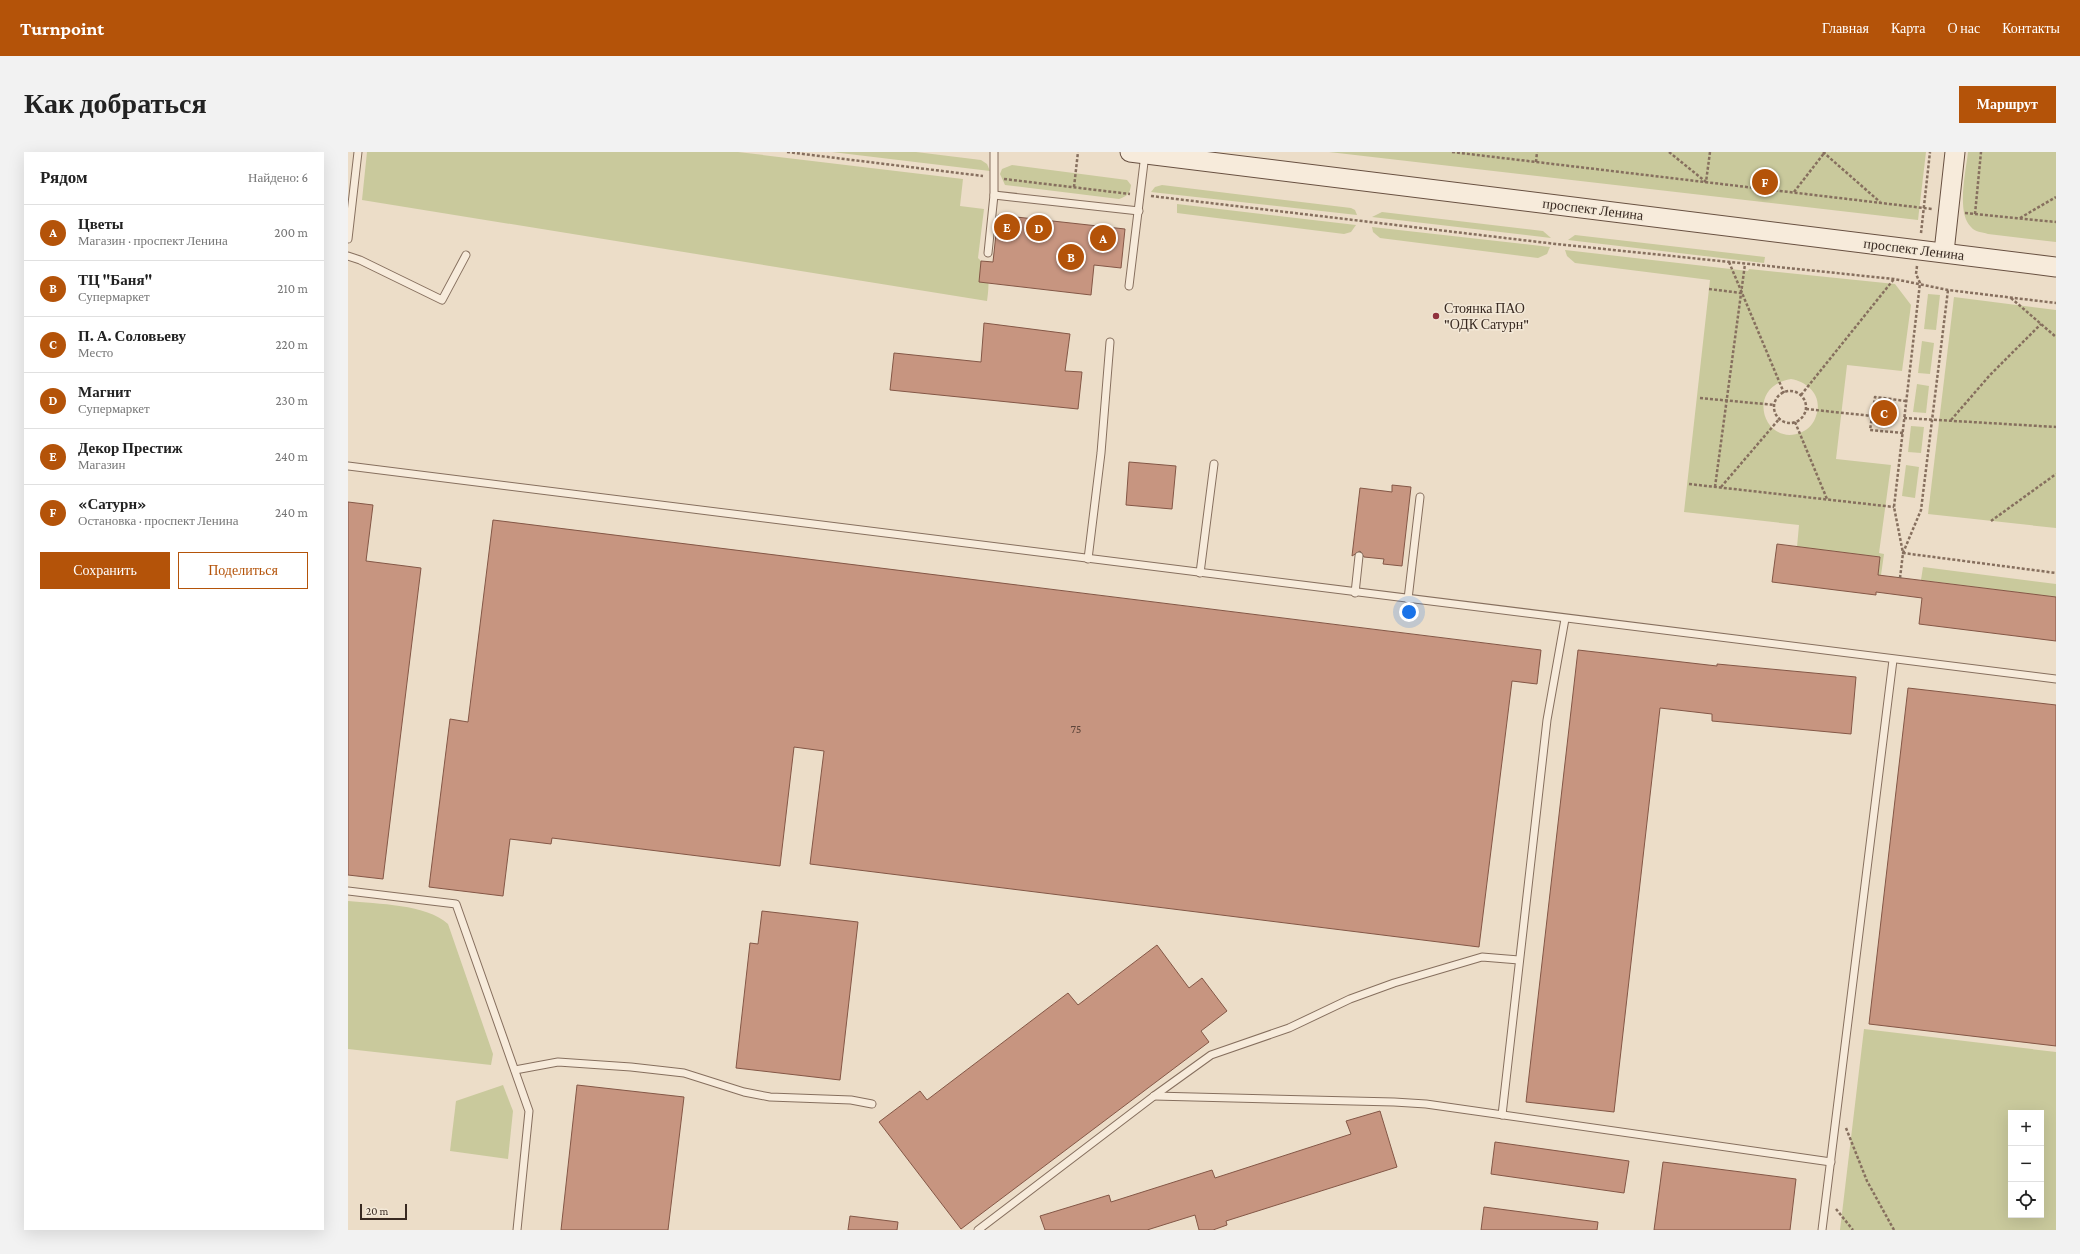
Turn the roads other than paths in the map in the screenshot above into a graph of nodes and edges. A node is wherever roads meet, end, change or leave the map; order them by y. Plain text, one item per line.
1 (358, 152) edge
2 (994, 152) edge
3 (1955, 152) edge
4 (1137, 153) edge
5 (994, 195) junction
6 (1139, 211) junction
7 (348, 239) edge
8 (1944, 252) junction
9 (988, 253) dead end
10 (466, 255) dead end
11 (348, 256) edge
12 (2056, 266) edge
13 (1129, 286) dead end
14 (1110, 342) dead end
15 (1214, 464) dead end
16 (348, 466) edge
17 (1420, 497) dead end
18 (1360, 556) dead end
19 (1088, 559) junction
20 (1200, 573) junction
21 (1355, 593) junction
22 (1408, 600) junction
23 (1565, 619) junction
24 (1893, 660) junction
25 (2056, 679) edge
26 (348, 891) edge
27 (1519, 960) junction
28 (515, 1070) junction
29 (1154, 1096) junction
30 (872, 1104) dead end
31 (1502, 1115) junction
32 (1831, 1162) junction
33 (517, 1230) edge
34 (978, 1230) edge
35 (1822, 1230) edge

1 - 7 lane
2 - 5 lane
3 - 8 main road
4 - 6 lane
4 - 8 main road, проспект Ленина
5 - 6 lane
5 - 9 lane
6 - 13 lane
8 - 12 main road, проспект Ленина
10 - 11 lane
14 - 19 lane
15 - 20 lane
16 - 19 lane
17 - 22 lane
18 - 21 lane
19 - 20 lane
20 - 21 lane
21 - 22 lane
22 - 23 lane
23 - 24 lane
23 - 27 lane
24 - 25 lane
24 - 32 lane
26 - 28 lane
27 - 29 lane
27 - 31 lane
28 - 30 lane
28 - 33 lane
29 - 31 lane
29 - 34 lane
31 - 32 lane
32 - 35 lane

